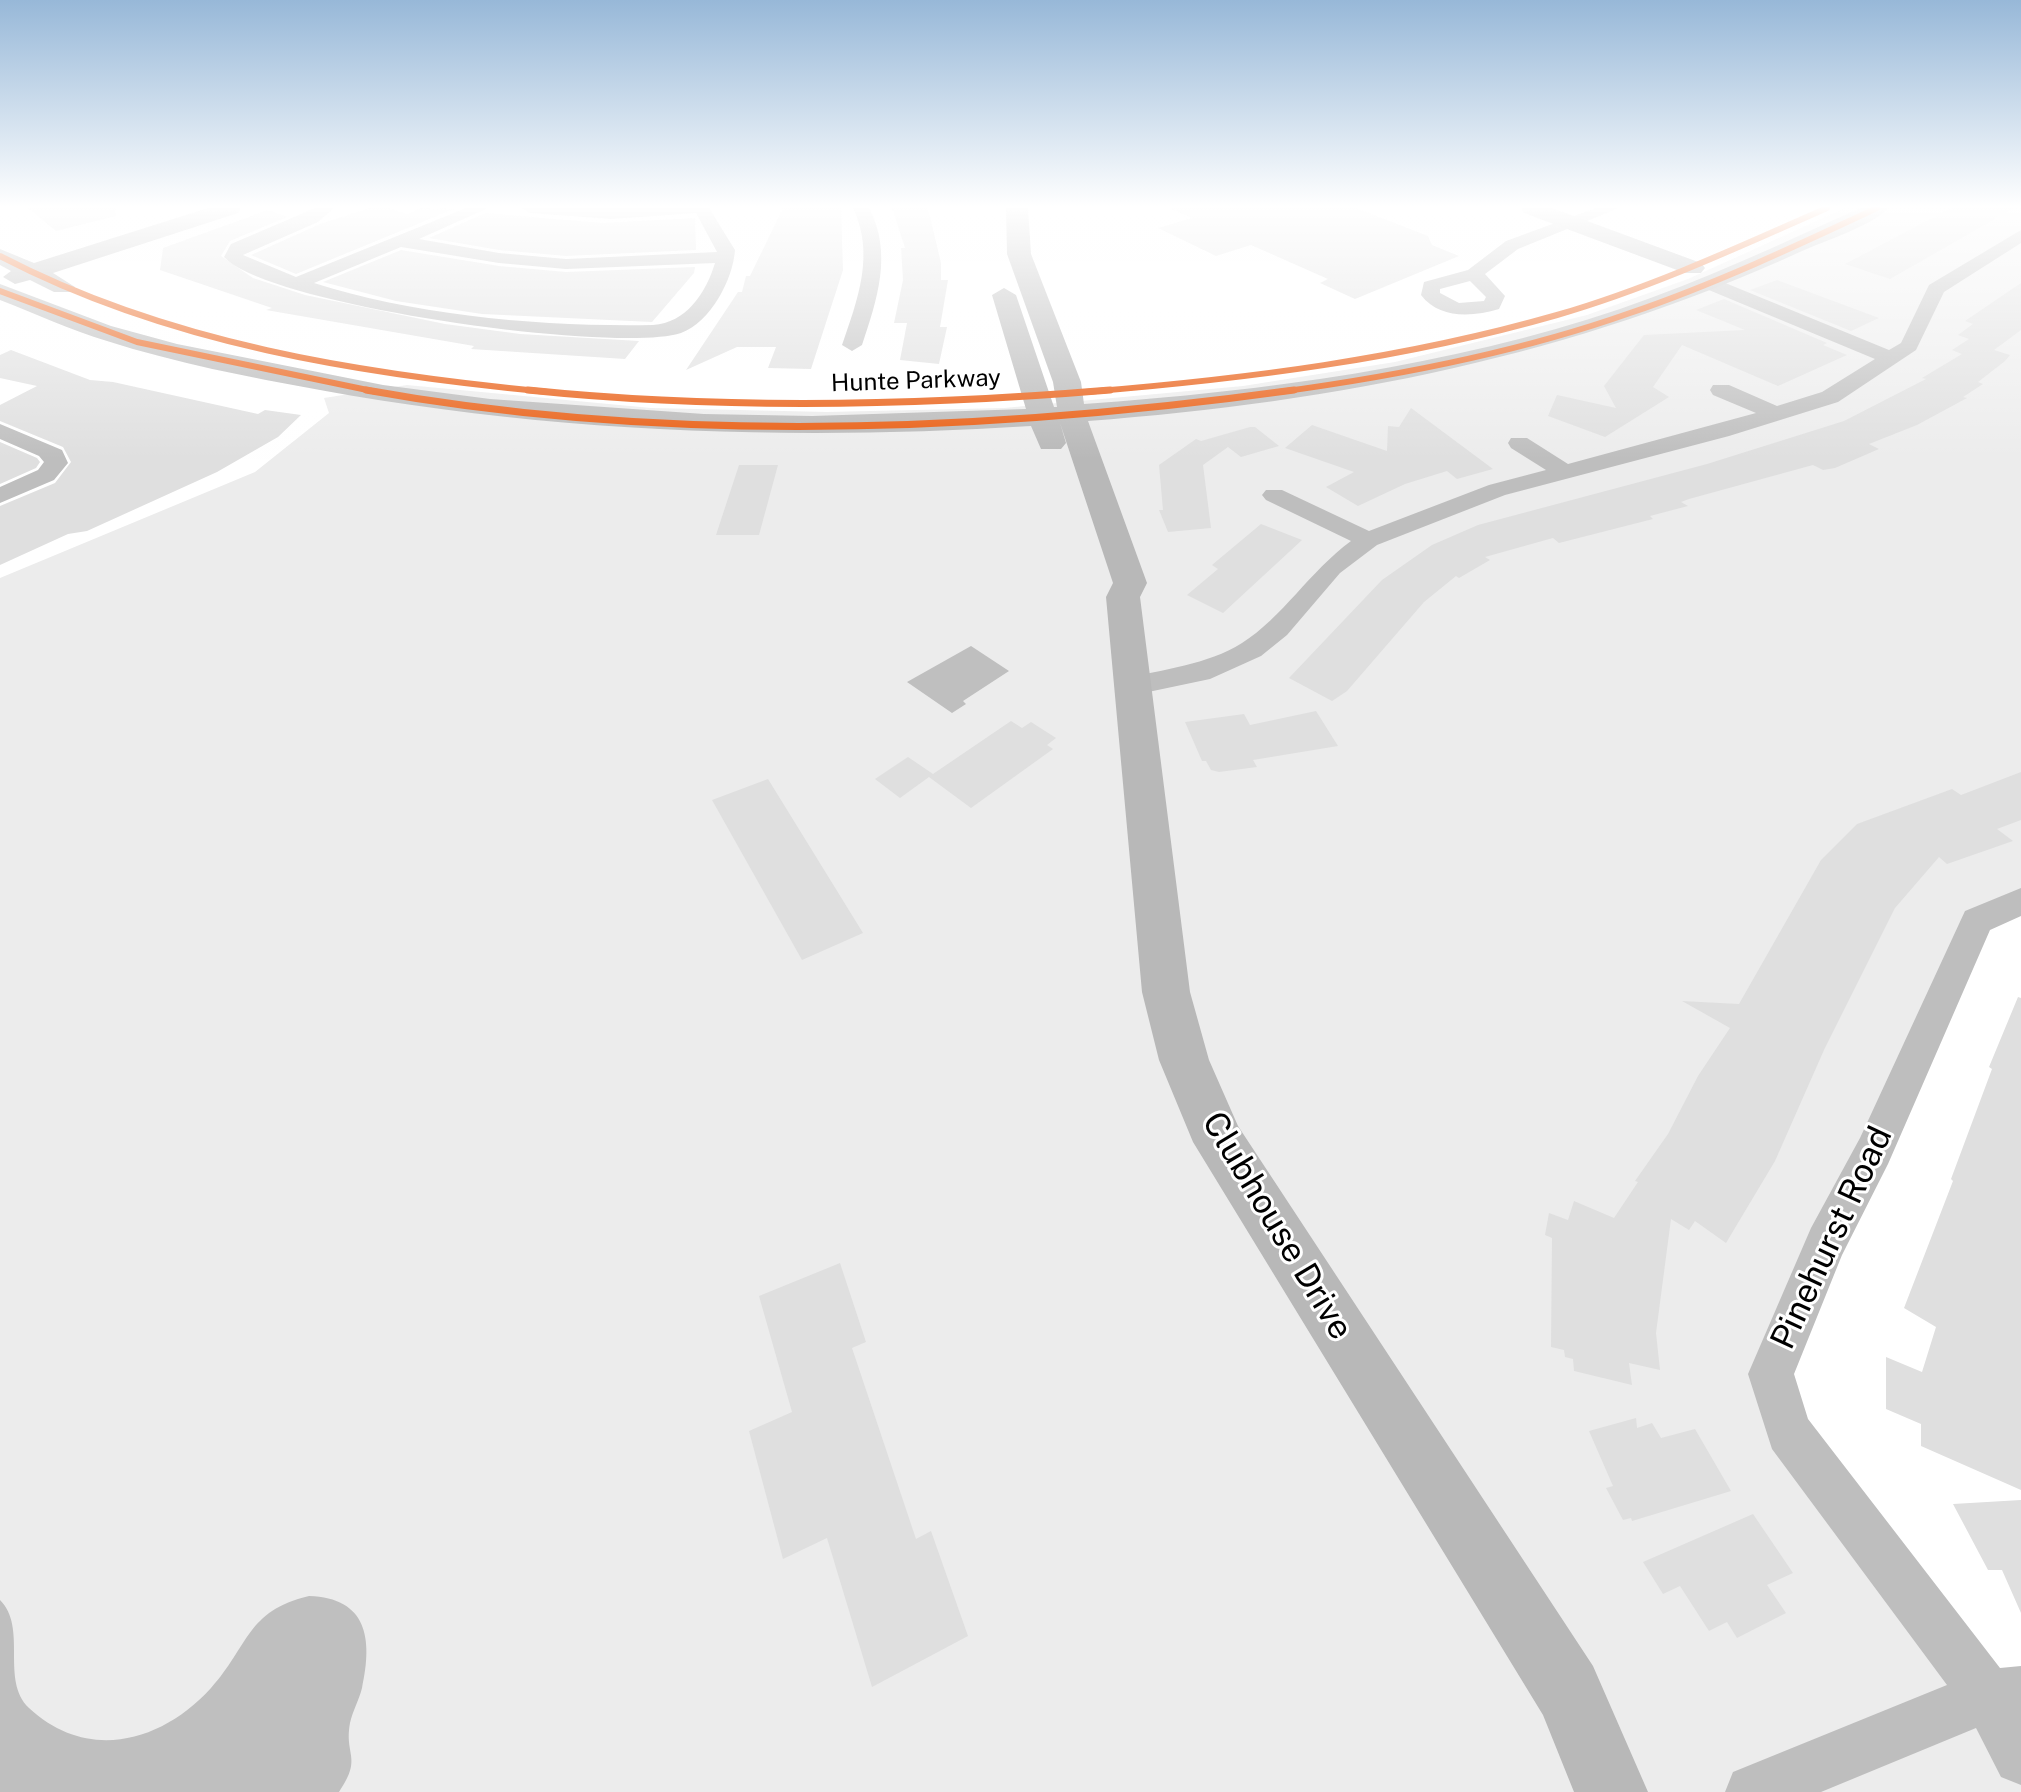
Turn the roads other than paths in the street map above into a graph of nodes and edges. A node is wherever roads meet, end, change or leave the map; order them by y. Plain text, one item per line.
1 (2, 292) edge
2 (76, 292) edge
3 (330, 292) edge
4 (709, 292) edge
5 (867, 292) edge
6 (1003, 292) edge
7 (1033, 292) edge
8 (1668, 292) edge
9 (1738, 292) edge
10 (1935, 292) edge
11 (852, 345) dead end
12 (1893, 359) junction
13 (1721, 390) dead end
14 (1070, 404) junction
15 (1038, 407) junction
16 (1774, 413) junction
17 (0, 431) edge
18 (1519, 443) dead end
19 (1565, 472) junction
20 (1274, 495) dead end
21 (0, 496) edge
22 (1368, 540) junction
23 (1123, 597) junction
24 (1134, 686) junction
25 (2021, 901) edge
26 (2004, 1695) edge
27 (2021, 1757) edge
28 (1611, 1792) edge
29 (1753, 1792) edge

1 - 15 main road, Hunte Parkway
2 - 15 main road, Hunte Parkway
3 - 4 street
5 - 11 street
6 - 15 main road
7 - 14 main road, Clubhouse Drive
8 - 14 main road, Hunte Parkway
9 - 12 street
10 - 12 street
12 - 16 street
13 - 16 street
14 - 15 main road, Hunte Parkway
14 - 23 main road, Clubhouse Drive
15 - 23 main road
16 - 19 street
17 - 21 street
18 - 19 street
19 - 22 street
20 - 22 street
22 - 24 street
23 - 24 main road, Clubhouse Drive
24 - 28 main road, Clubhouse Drive
25 - 26 street, Pinehurst Road
26 - 27 street, Pinehurst Road
26 - 29 street

